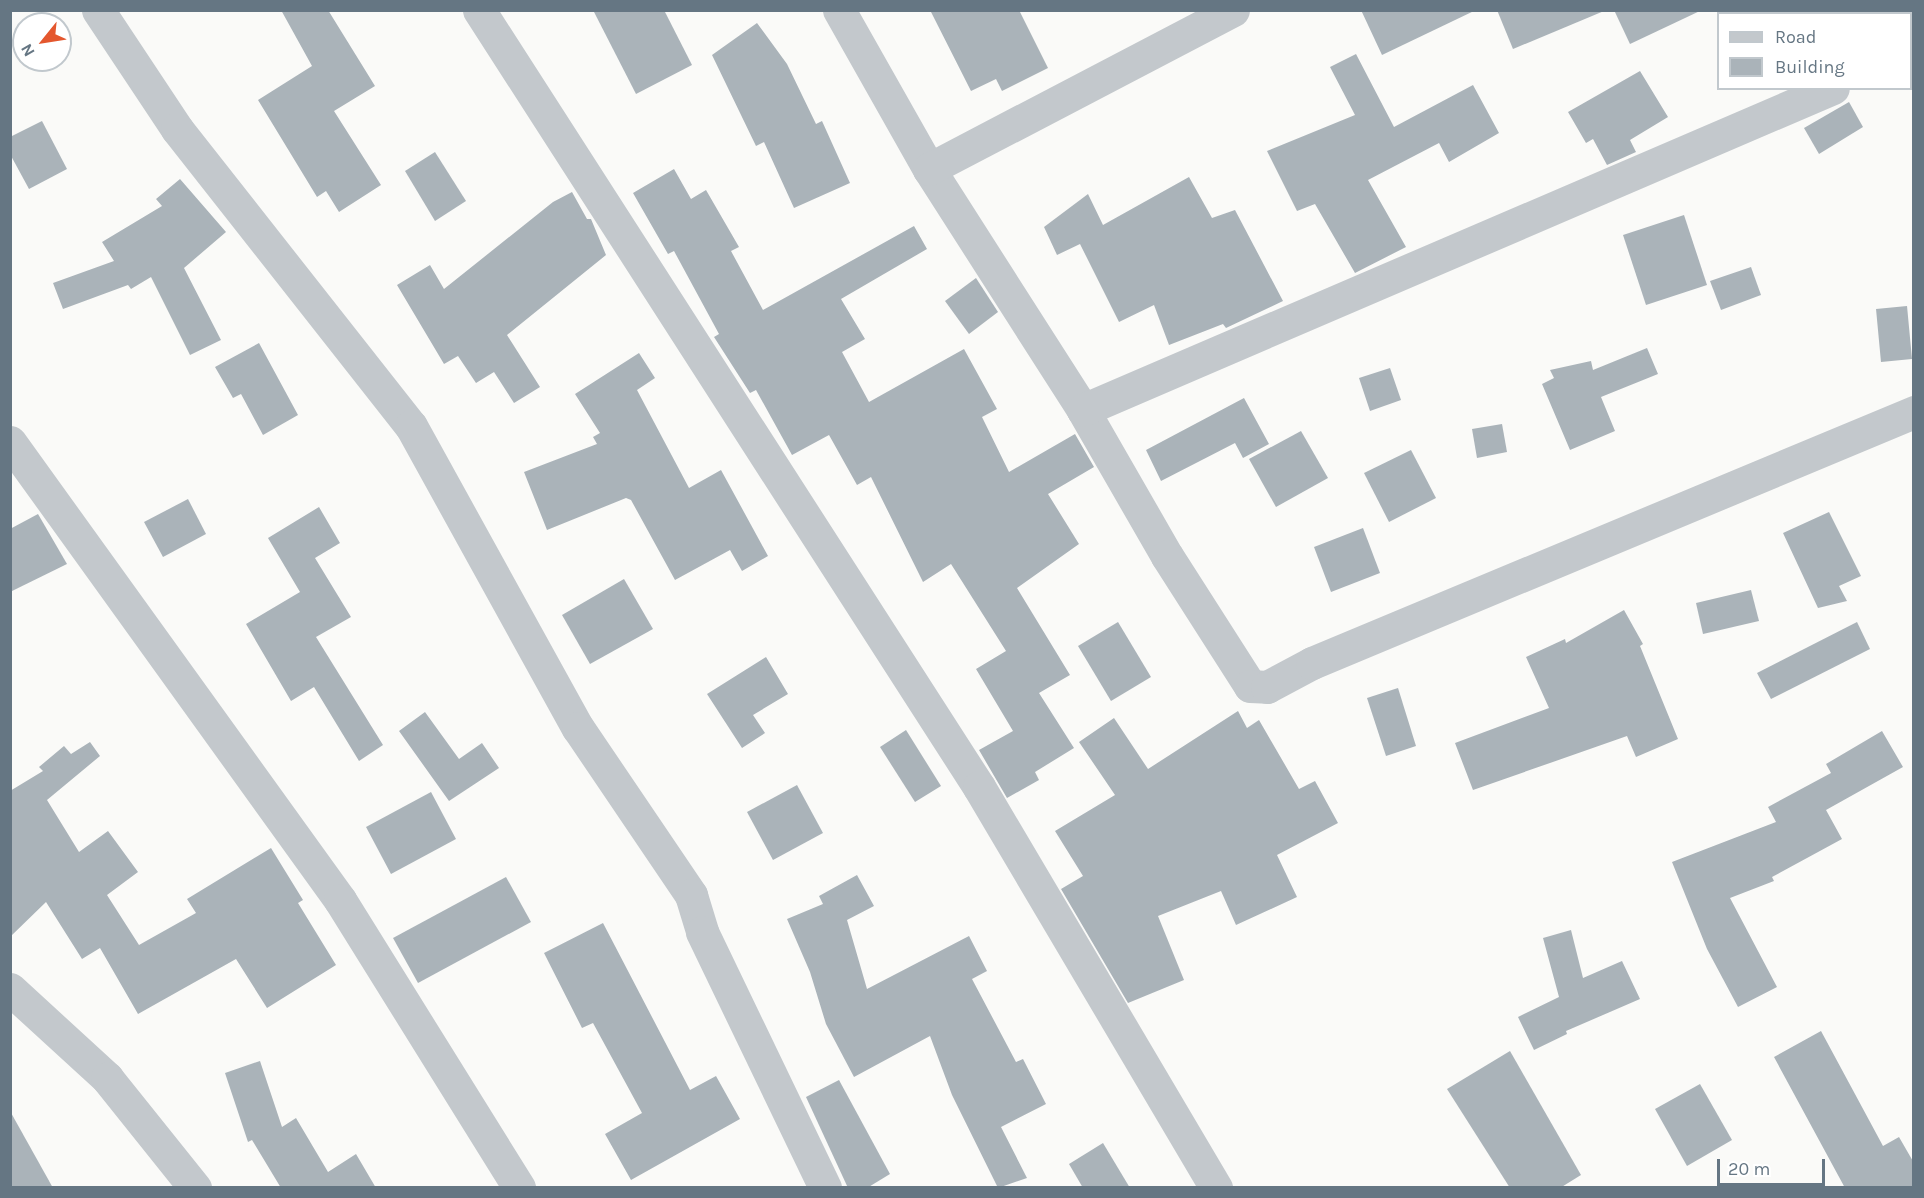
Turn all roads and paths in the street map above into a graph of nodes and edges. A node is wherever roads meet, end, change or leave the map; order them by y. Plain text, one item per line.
1 (98, 10) edge
2 (479, 10) edge
3 (839, 10) edge
4 (1233, 10) edge
5 (1828, 90) edge
6 (929, 169) junction
7 (1083, 410) junction
8 (1914, 412) edge
9 (10, 442) edge
10 (10, 988) edge
11 (195, 1188) edge
12 (519, 1188) edge
13 (825, 1188) edge
14 (1216, 1188) edge

1 - 13 street
2 - 14 street
3 - 6 street
4 - 6 street
5 - 7 street
6 - 7 street
7 - 8 street
9 - 12 street
10 - 11 street

